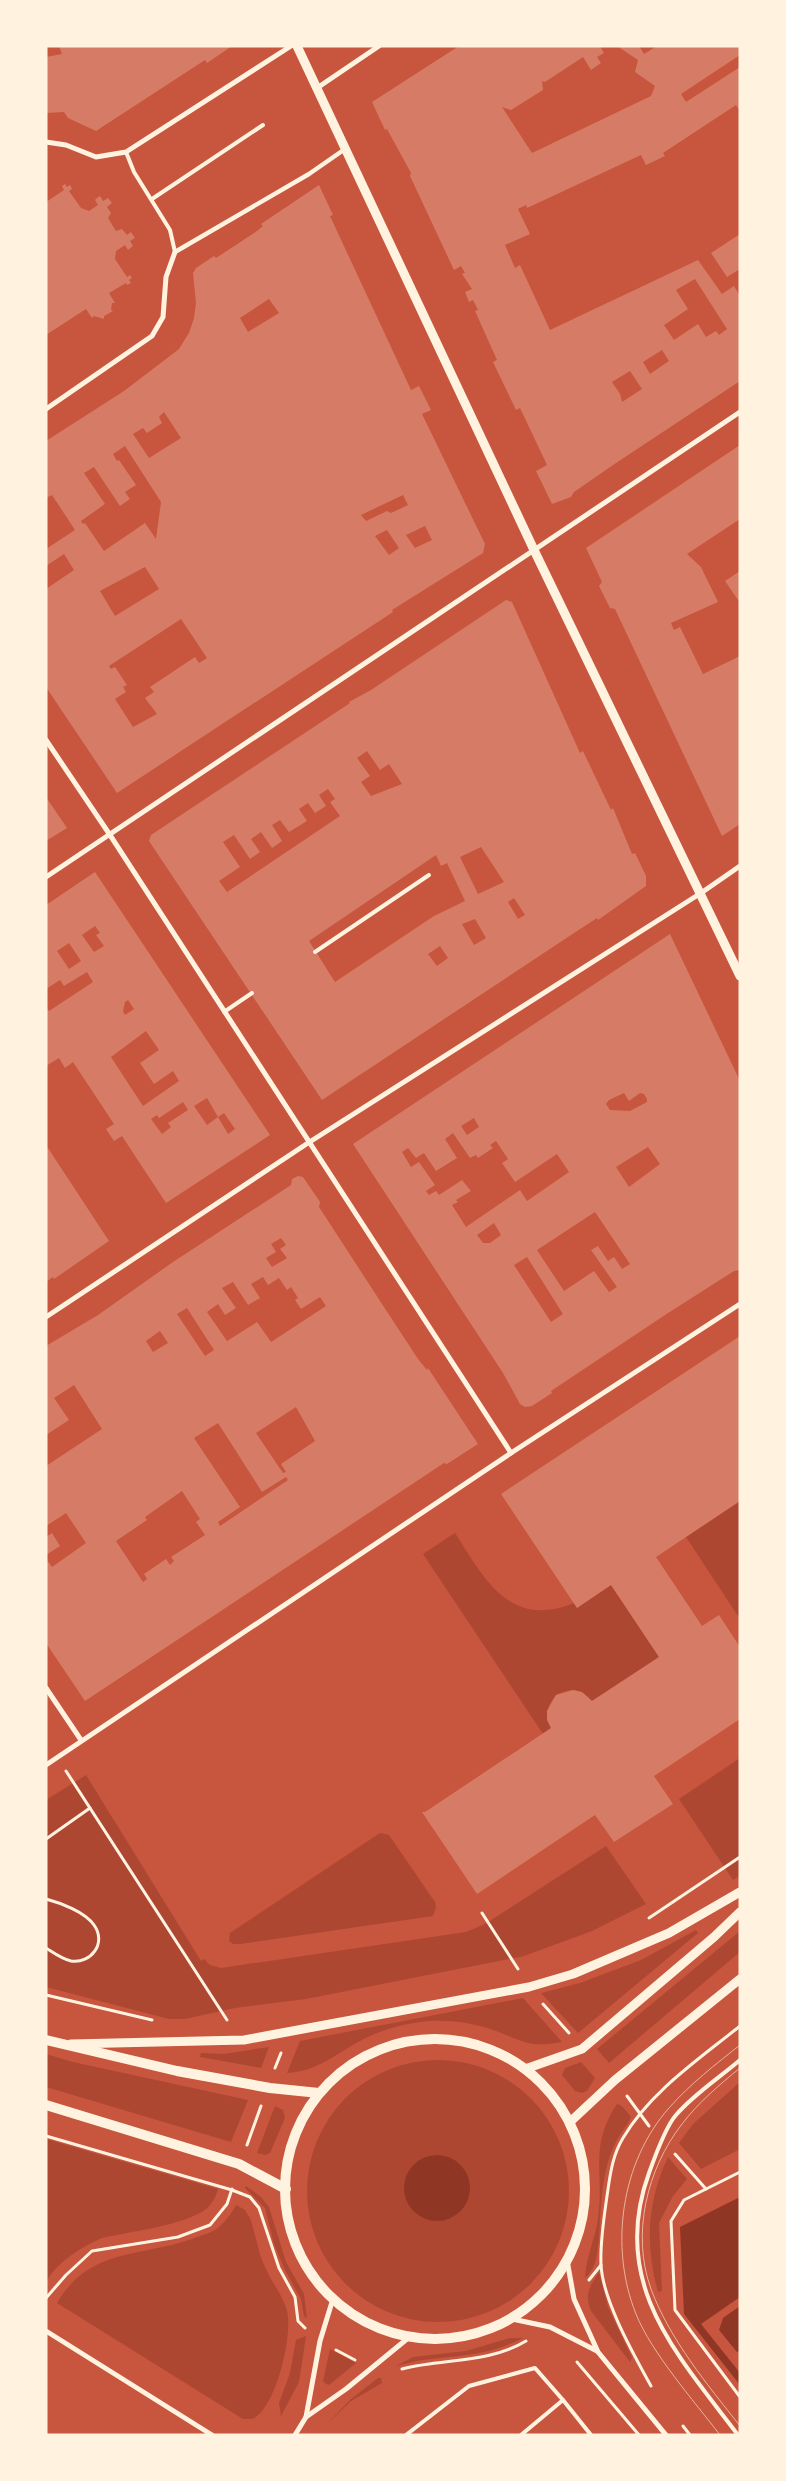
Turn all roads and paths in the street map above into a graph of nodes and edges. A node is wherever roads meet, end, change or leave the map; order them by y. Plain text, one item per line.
1 (291, 46) edge
2 (297, 46) edge
3 (380, 46) edge
4 (317, 88) junction
5 (263, 125) dead end
6 (46, 142) edge
7 (346, 148) junction
8 (126, 152) junction
9 (152, 199) junction
10 (175, 252) junction
11 (46, 409) edge
12 (740, 412) edge
13 (534, 550) junction
14 (46, 740) edge
15 (110, 835) junction
16 (740, 866) edge
17 (429, 875) dead end
18 (46, 876) edge
19 (701, 893) junction
20 (315, 952) dead end
21 (740, 976) edge
22 (252, 994) dead end
23 (224, 1012) junction
24 (308, 1143) junction
25 (740, 1304) edge
26 (46, 1316) edge
27 (511, 1453) junction
28 (46, 1688) edge
29 (81, 1740) junction
30 (57, 1758) junction
31 (46, 1765) edge
32 (90, 1808) junction
33 (46, 1839) edge
34 (740, 1857) edge
35 (740, 1892) edge
36 (46, 1899) edge
37 (740, 1912) edge
38 (482, 1913) dead end
39 (642, 1921) dead end
40 (46, 1948) edge
41 (527, 1967) dead end
42 (518, 1970) junction
43 (509, 1972) dead end
44 (740, 1979) edge
45 (46, 1995) edge
46 (159, 2022) dead end
47 (232, 2026) dead end
48 (740, 2026) edge
49 (46, 2040) edge
50 (59, 2044) junction
51 (740, 2060) edge
52 (528, 2068) junction
53 (319, 2093) junction
54 (46, 2105) edge
55 (570, 2122) junction
56 (46, 2136) edge
57 (740, 2172) edge
58 (286, 2189) junction
59 (232, 2190) junction
60 (567, 2260) junction
61 (46, 2298) edge
62 (332, 2302) junction
63 (512, 2319) junction
64 (46, 2331) edge
65 (407, 2339) junction
66 (320, 2341) junction
67 (533, 2342) dead end
68 (598, 2352) junction
69 (574, 2359) dead end
70 (371, 2368) junction
71 (657, 2393) dead end
72 (740, 2396) edge
73 (563, 2400) junction
74 (306, 2417) junction
75 (679, 2421) dead end
76 (212, 2435) edge
77 (295, 2435) edge
78 (406, 2435) edge
79 (521, 2435) edge
80 (591, 2435) edge
81 (638, 2435) edge
82 (666, 2435) edge
83 (690, 2435) edge
84 (738, 2435) edge

1 - 8 street
2 - 4 street
3 - 4 street
4 - 7 street
5 - 9 lane
6 - 8 street
7 - 10 street
7 - 13 street
8 - 9 lane
9 - 10 lane
10 - 11 street
12 - 13 street
13 - 15 street
13 - 19 street
14 - 15 street
15 - 18 street
15 - 23 street
16 - 19 street
17 - 20 lane
19 - 21 street
19 - 24 street
22 - 23 lane
23 - 24 street
24 - 26 street
24 - 27 street
25 - 27 street
27 - 29 street
28 - 29 street
29 - 30 street
30 - 31 street
30 - 32 path
32 - 33 path
32 - 47 path
34 - 39 path
35 - 50 street
36 - 40 path
37 - 52 street
38 - 42 path
41 - 42 path
42 - 43 path
44 - 55 street
45 - 46 path
48 - 71 path
49 - 50 main road
50 - 53 main road
51 - 84 lane
52 - 53 main road
52 - 55 main road
53 - 58 main road
54 - 58 main road
55 - 60 main road
56 - 59 path
57 - 72 path
58 - 62 main road
59 - 61 path
59 - 66 path
60 - 63 main road
60 - 68 street
62 - 65 main road
62 - 66 street
63 - 65 main road
63 - 68 street
64 - 76 street
65 - 70 street
66 - 70 path
66 - 74 street
67 - 70 path
68 - 82 street
69 - 81 path
70 - 74 street
73 - 78 lane
73 - 79 lane
73 - 80 lane
74 - 77 street
75 - 83 path

